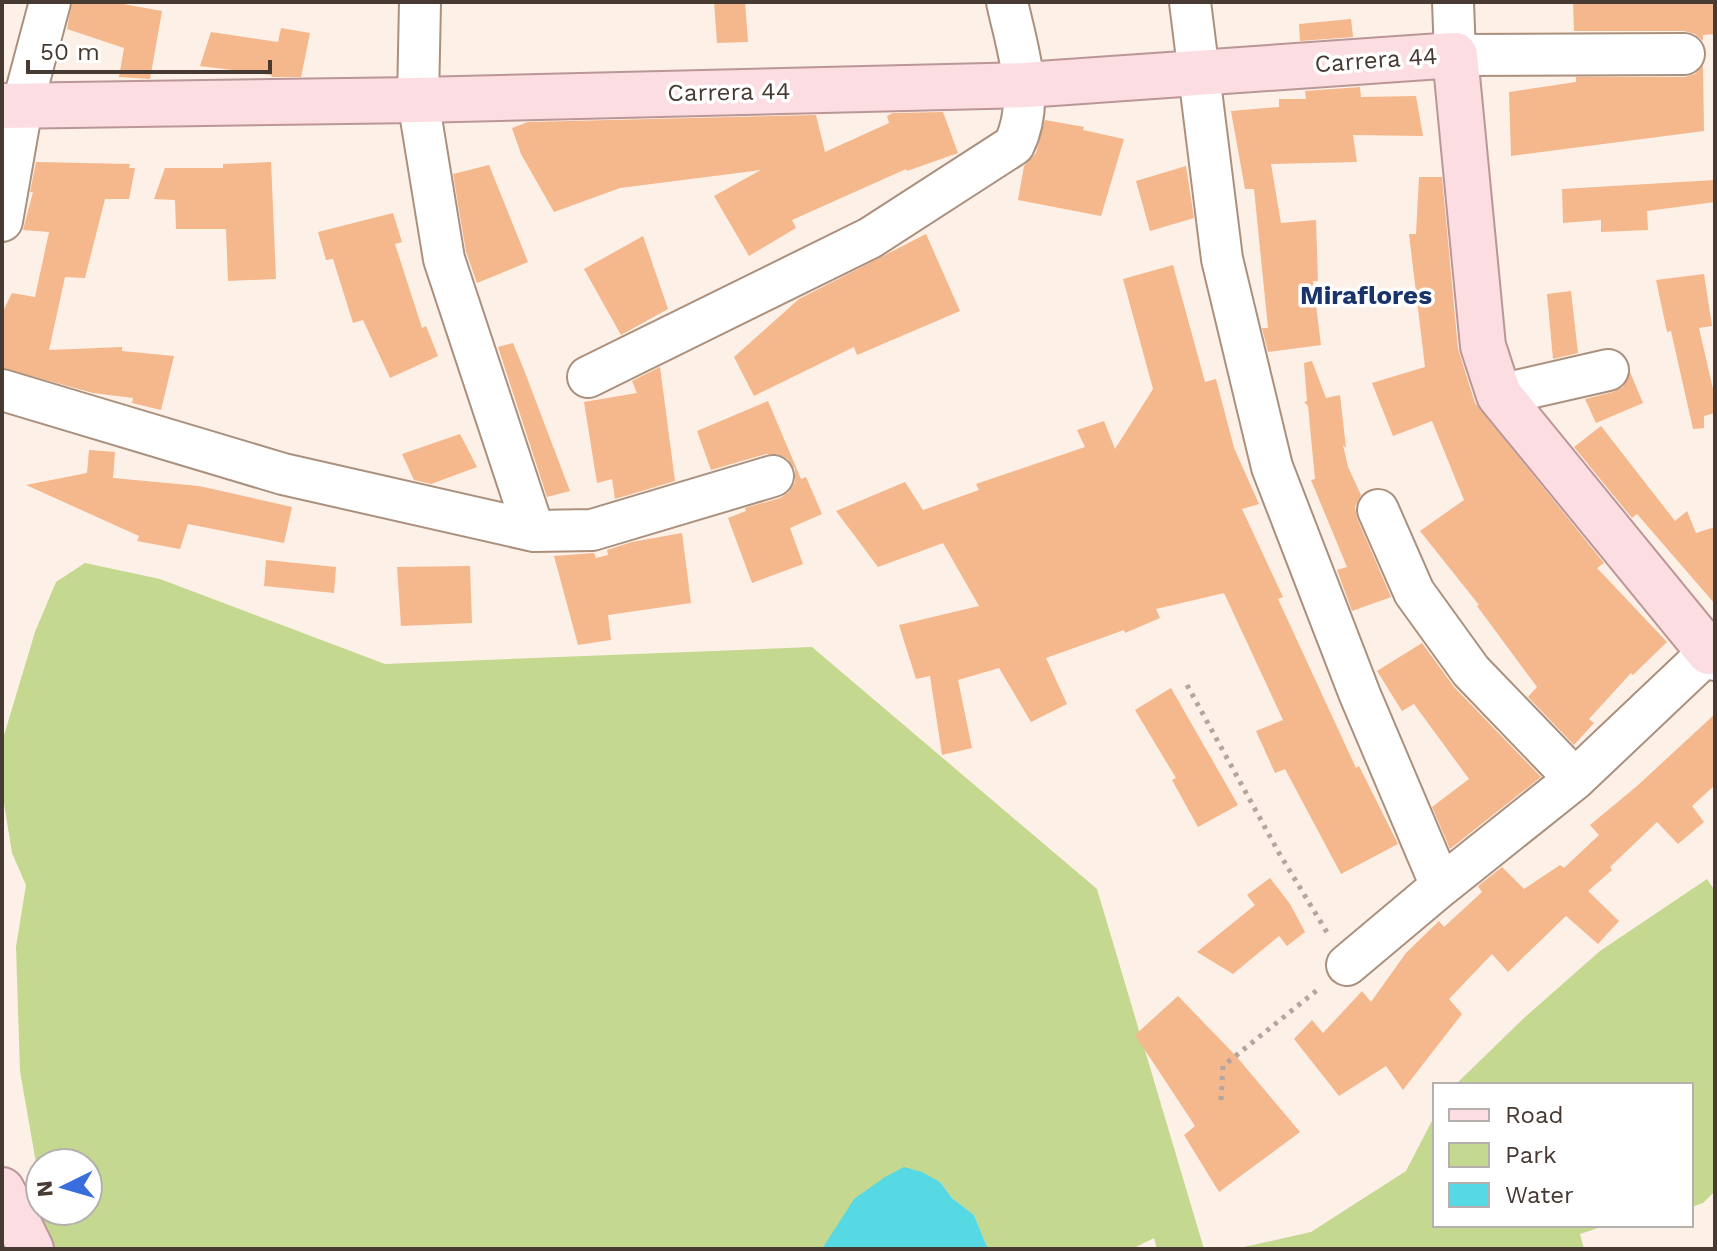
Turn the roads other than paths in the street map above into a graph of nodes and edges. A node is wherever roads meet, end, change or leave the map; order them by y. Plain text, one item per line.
1 (50, 2) edge
2 (420, 2) edge
3 (1007, 2) edge
4 (1190, 2) edge
5 (1453, 2) edge
6 (1684, 54) dead end
7 (1455, 55) junction
8 (1199, 73) junction
9 (1025, 85) junction
10 (418, 100) junction
11 (12, 107) edge
12 (2, 221) edge
13 (1608, 370) dead end
14 (588, 377) dead end
15 (2, 390) edge
16 (1499, 395) junction
17 (773, 476) dead end
18 (1378, 510) dead end
19 (534, 531) junction
20 (1713, 653) edge
21 (1575, 779) junction
22 (1441, 886) junction
23 (1347, 965) road end
24 (2, 1190) edge
25 (31, 1249) edge

1 - 11 street
2 - 10 street
3 - 9 street
4 - 8 street
5 - 7 street
6 - 7 street
7 - 8 main road, Carrera 44
7 - 16 main road
8 - 9 main road, Carrera 44
8 - 22 street
9 - 10 main road, Carrera 44
9 - 14 street
10 - 11 main road, Carrera 44
10 - 19 street
11 - 12 street
13 - 16 street
15 - 19 street
16 - 20 main road
17 - 19 street
18 - 21 street
20 - 21 street
21 - 22 street
22 - 23 street
24 - 25 main road

